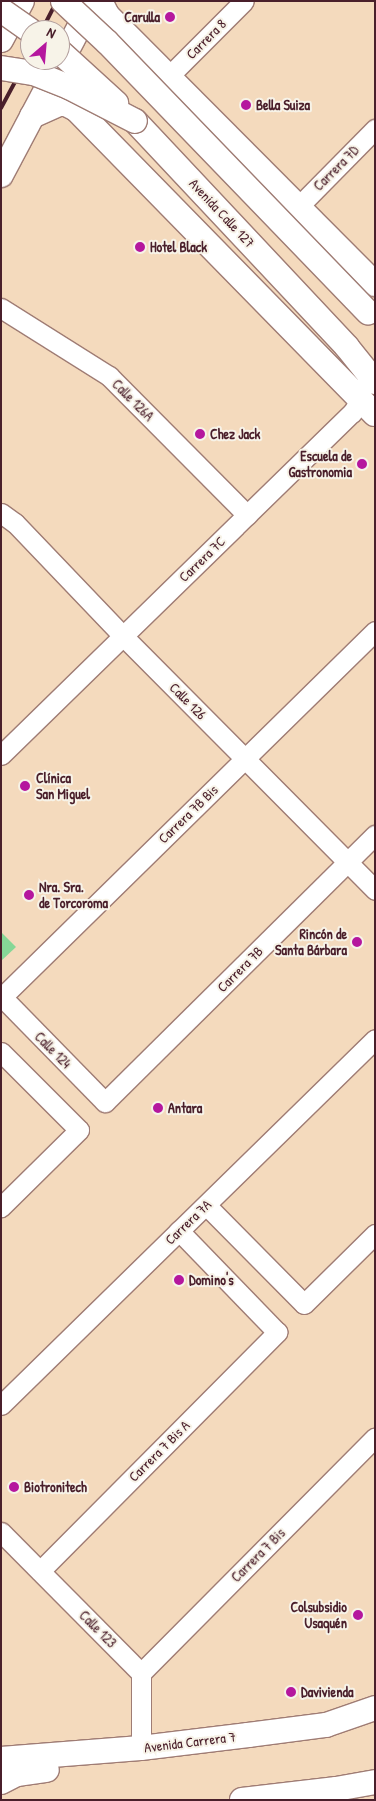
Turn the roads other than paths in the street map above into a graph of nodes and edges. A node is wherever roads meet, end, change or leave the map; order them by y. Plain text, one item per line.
1 (9, 1) edge
2 (22, 1) edge
3 (64, 1) edge
4 (93, 1) edge
5 (100, 1) edge
6 (244, 1) edge
7 (1, 8) edge
8 (20, 22) edge
9 (1, 40) edge
10 (70, 60) edge
11 (1, 68) edge
12 (168, 77) junction
13 (32, 116) junction
14 (135, 121) junction
15 (375, 129) edge
16 (1, 174) edge
17 (298, 207) junction
18 (375, 284) edge
19 (1, 308) edge
20 (371, 315) edge
21 (347, 347) junction
22 (375, 382) edge
23 (367, 407) edge
24 (1, 513) edge
25 (247, 516) junction
26 (375, 631) edge
27 (123, 636) junction
28 (1, 755) edge
29 (245, 758) junction
30 (375, 836) edge
31 (348, 862) junction
32 (375, 890) edge
33 (2, 997) edge
34 (375, 1039) edge
35 (1, 1052) edge
36 (105, 1102) joint
37 (206, 1205) junction
38 (1, 1208) edge
39 (179, 1231) junction
40 (375, 1234) edge
41 (1, 1406) edge
42 (375, 1437) edge
43 (1, 1532) edge
44 (40, 1571) junction
45 (141, 1673) junction
46 (375, 1708) edge
47 (196, 1742) junction
48 (141, 1748) junction
49 (1, 1759) edge
50 (1, 1782) edge
51 (375, 1782) edge
52 (242, 1800) edge

1 - 7 main road
2 - 9 main road
3 - 20 main road, bridge
4 - 13 main road
5 - 12 main road
6 - 12 street, Carrera 8
7 - 8 main road, bridge
10 - 14 main road, Avenida Calle 127, bridge
11 - 14 main road, bridge
12 - 17 main road
13 - 16 main road
13 - 23 main road
14 - 21 main road, Avenida Calle 127
15 - 17 street, Carrera 7D
17 - 18 main road
19 - 25 street, Calle 126A
21 - 22 main road, Avenida Calle 127
21 - 23 street
23 - 25 street, Carrera 7C
24 - 27 street, Calle 126
25 - 27 street, Carrera 7C
26 - 29 street, Carrera 7B Bis
27 - 28 street, Carrera 7C
27 - 29 street, Calle 126
29 - 31 street, Calle 126
29 - 33 street, Carrera 7B Bis
30 - 31 street, Carrera 7B
31 - 32 street, Calle 126
31 - 36 street, Carrera 7B
33 - 36 street, Calle 124
34 - 37 street, Carrera 7A
35 - 38 street
37 - 39 street, Carrera 7A
37 - 40 street
39 - 41 street, Carrera 7A
39 - 44 street, Carrera 7 Bis A
42 - 45 street, Carrera 7 Bis
43 - 44 street, Calle 123
44 - 45 street, Calle 123
45 - 48 street
46 - 47 main road, Avenida Carrera 7
47 - 48 main road, Avenida Carrera 7
47 - 50 main road
48 - 49 main road, Avenida Carrera 7
51 - 52 main road

